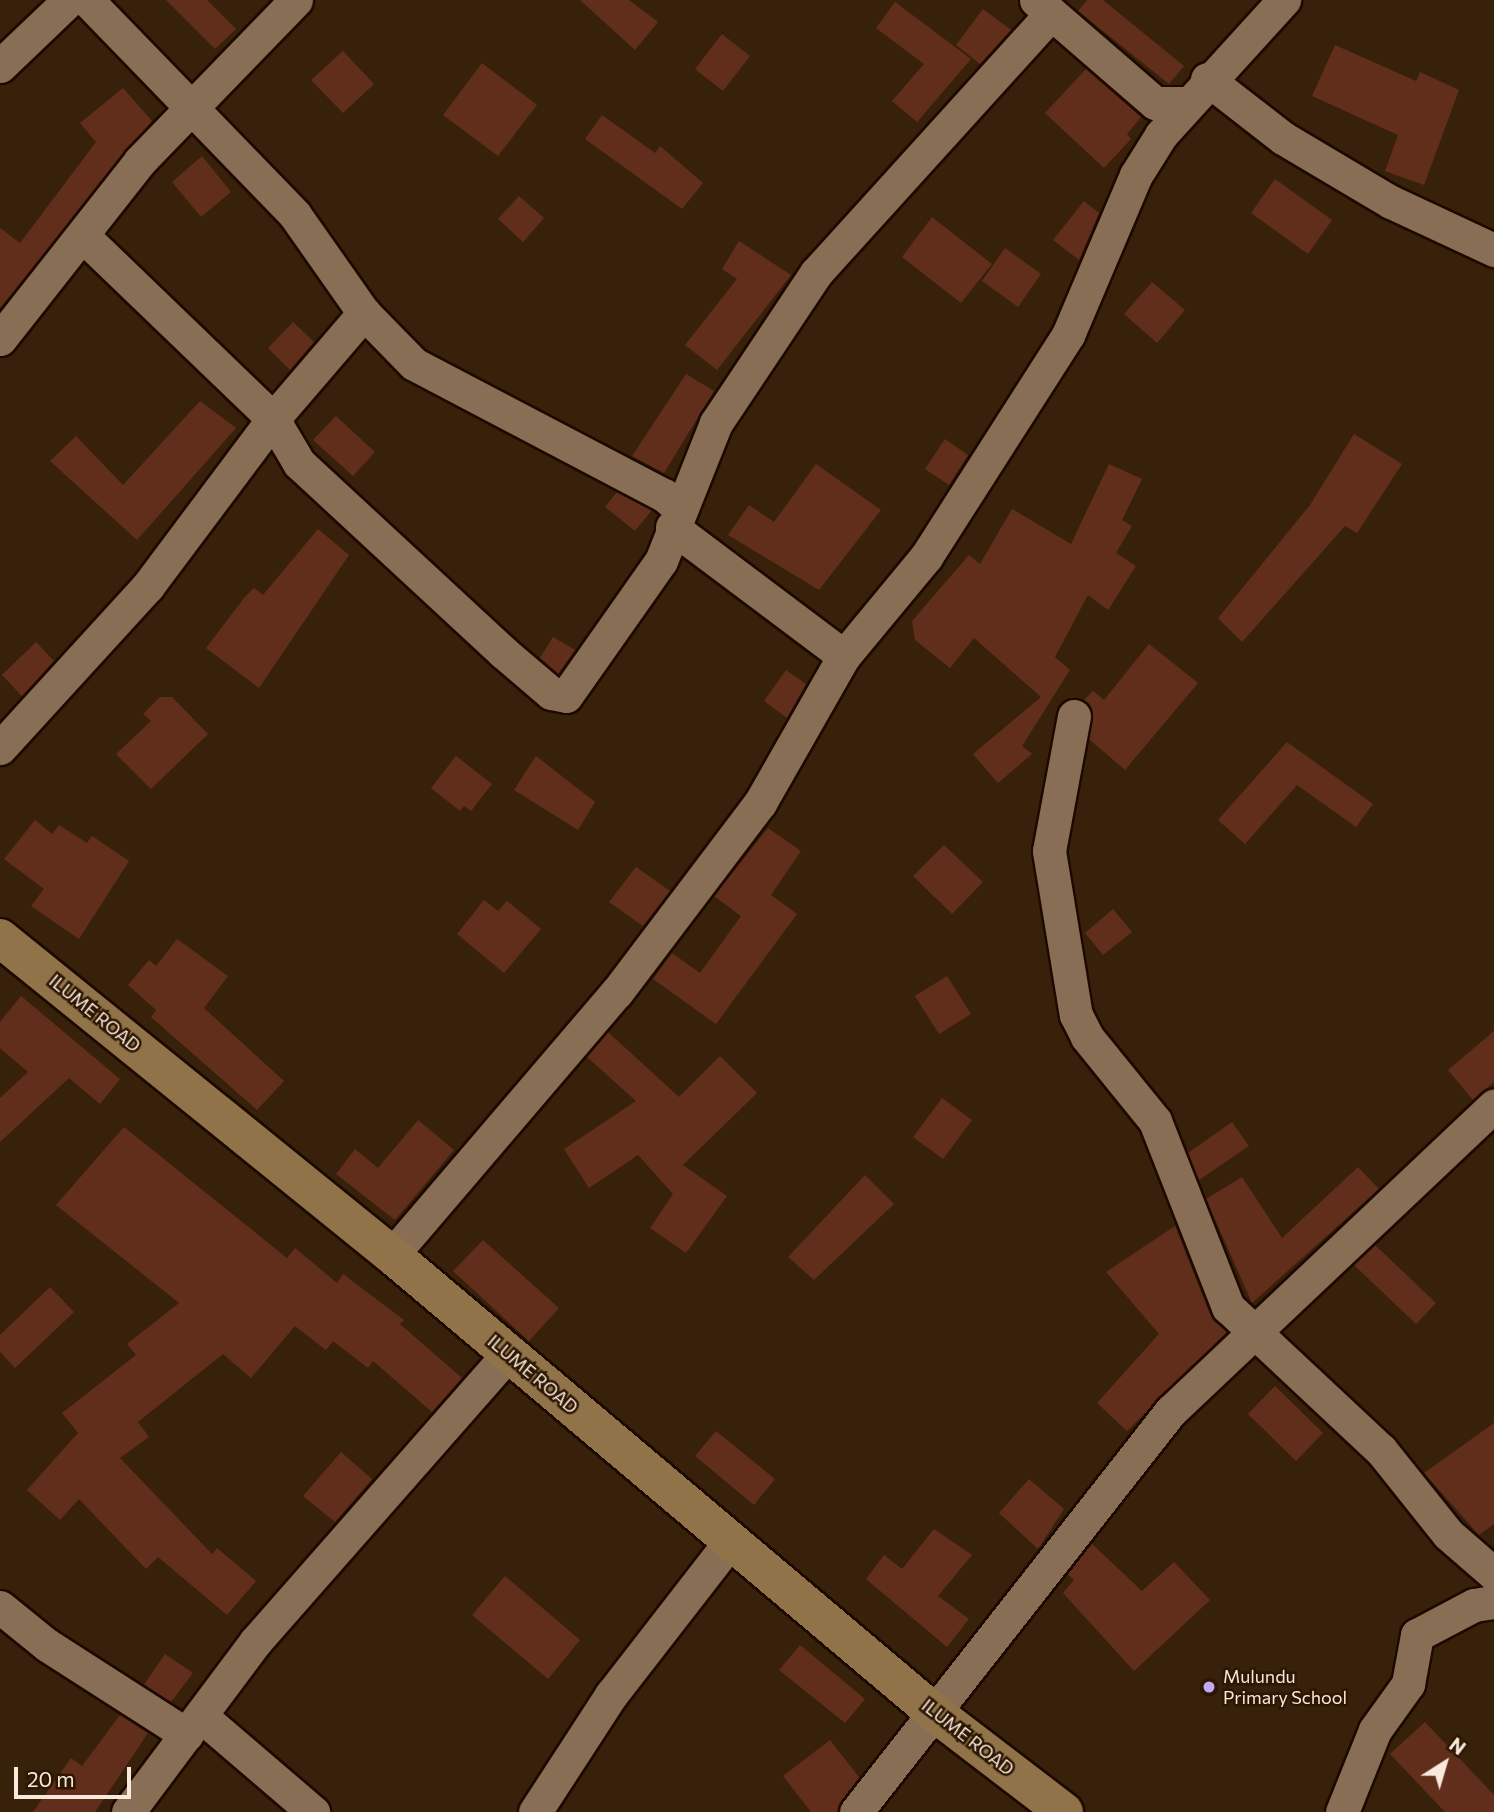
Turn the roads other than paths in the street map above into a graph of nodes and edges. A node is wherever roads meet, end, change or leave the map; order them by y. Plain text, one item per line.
1 (69, 0) edge
2 (87, 0) edge
3 (296, 0) edge
4 (1284, 0) edge
5 (1043, 7) edge
6 (1, 65) edge
7 (1197, 91) junction
8 (195, 106) junction
9 (84, 237) junction
10 (1494, 250) edge
11 (364, 313) junction
12 (0, 339) edge
13 (273, 419) junction
14 (676, 518) junction
15 (844, 656) junction
16 (1074, 716) dead end
17 (0, 748) edge
18 (0, 938) edge
19 (1494, 1105) edge
20 (392, 1255) junction
21 (1252, 1332) junction
22 (508, 1354) junction
23 (732, 1539) junction
24 (1494, 1574) edge
25 (1494, 1602) edge
26 (0, 1606) edge
27 (936, 1714) junction
28 (194, 1725) junction
29 (128, 1812) edge
30 (313, 1812) edge
31 (535, 1812) edge
32 (856, 1812) edge
33 (1063, 1812) edge
34 (1342, 1812) edge

1 - 6 street
2 - 8 street
3 - 8 street
4 - 7 street
5 - 7 street
5 - 14 street
7 - 10 street
7 - 15 street
8 - 9 street
8 - 11 street
9 - 12 street
9 - 13 street
11 - 13 street
11 - 14 street
13 - 14 street
13 - 17 street
14 - 15 street
15 - 20 street
16 - 21 street
18 - 20 street, ILUME ROAD
19 - 21 street
20 - 22 street, ILUME ROAD
21 - 24 street
21 - 27 street
22 - 23 street, ILUME ROAD
22 - 28 street
23 - 27 street, ILUME ROAD
23 - 31 street
25 - 34 street
26 - 28 street
27 - 32 street
27 - 33 street, ILUME ROAD
28 - 29 street
28 - 30 street

